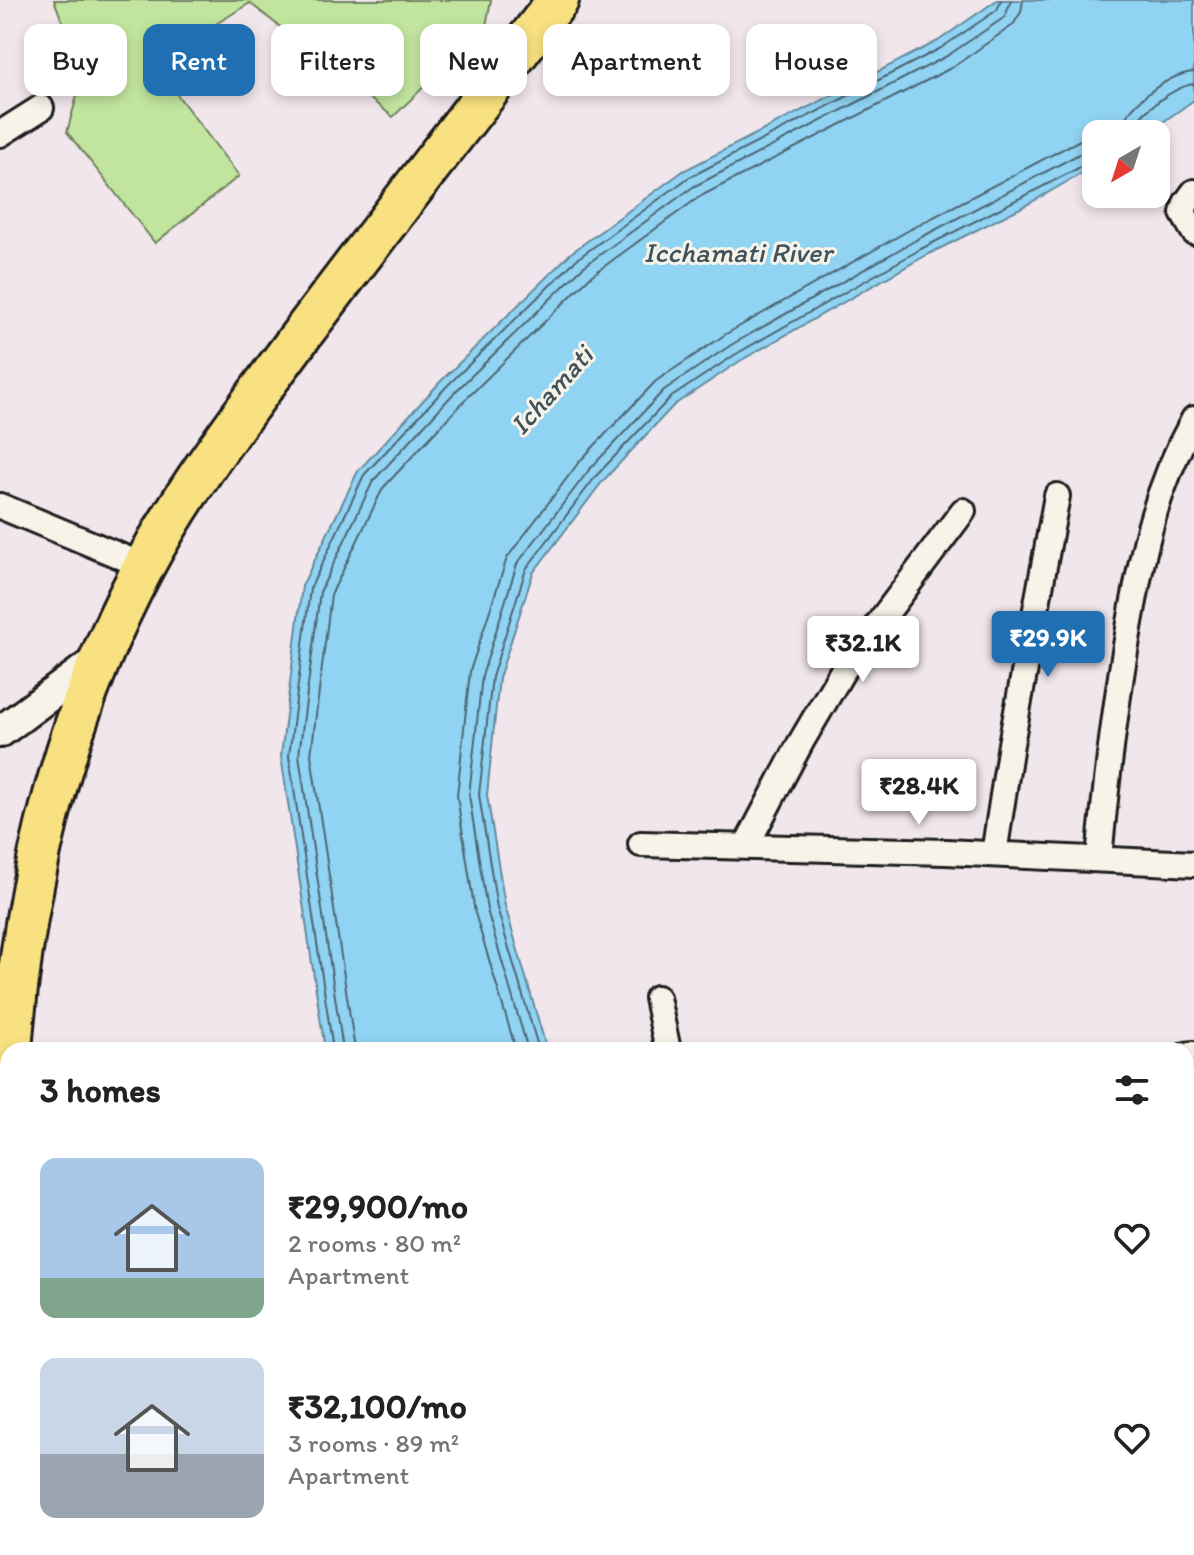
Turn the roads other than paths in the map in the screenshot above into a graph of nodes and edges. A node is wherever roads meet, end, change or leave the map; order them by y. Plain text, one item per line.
1 (558, 0) edge
2 (41, 108) dead end
3 (0, 134) edge
4 (1194, 192) edge
5 (1194, 232) edge
6 (1194, 419) edge
7 (1057, 496) dead end
8 (0, 506) edge
9 (963, 511) dead end
10 (144, 566) junction
11 (100, 658) junction
12 (0, 732) edge
13 (641, 844) dead end
14 (746, 846) junction
15 (994, 854) junction
16 (1099, 858) junction
17 (1194, 864) edge
18 (657, 998) dead end
19 (12, 1042) edge
20 (666, 1042) edge

1 - 10 highway
2 - 3 street
4 - 5 street
6 - 16 street
7 - 15 street
8 - 10 street
9 - 14 street
10 - 11 highway
11 - 12 street
11 - 19 highway
13 - 14 street
14 - 15 street
15 - 16 street
16 - 17 street
18 - 20 street

